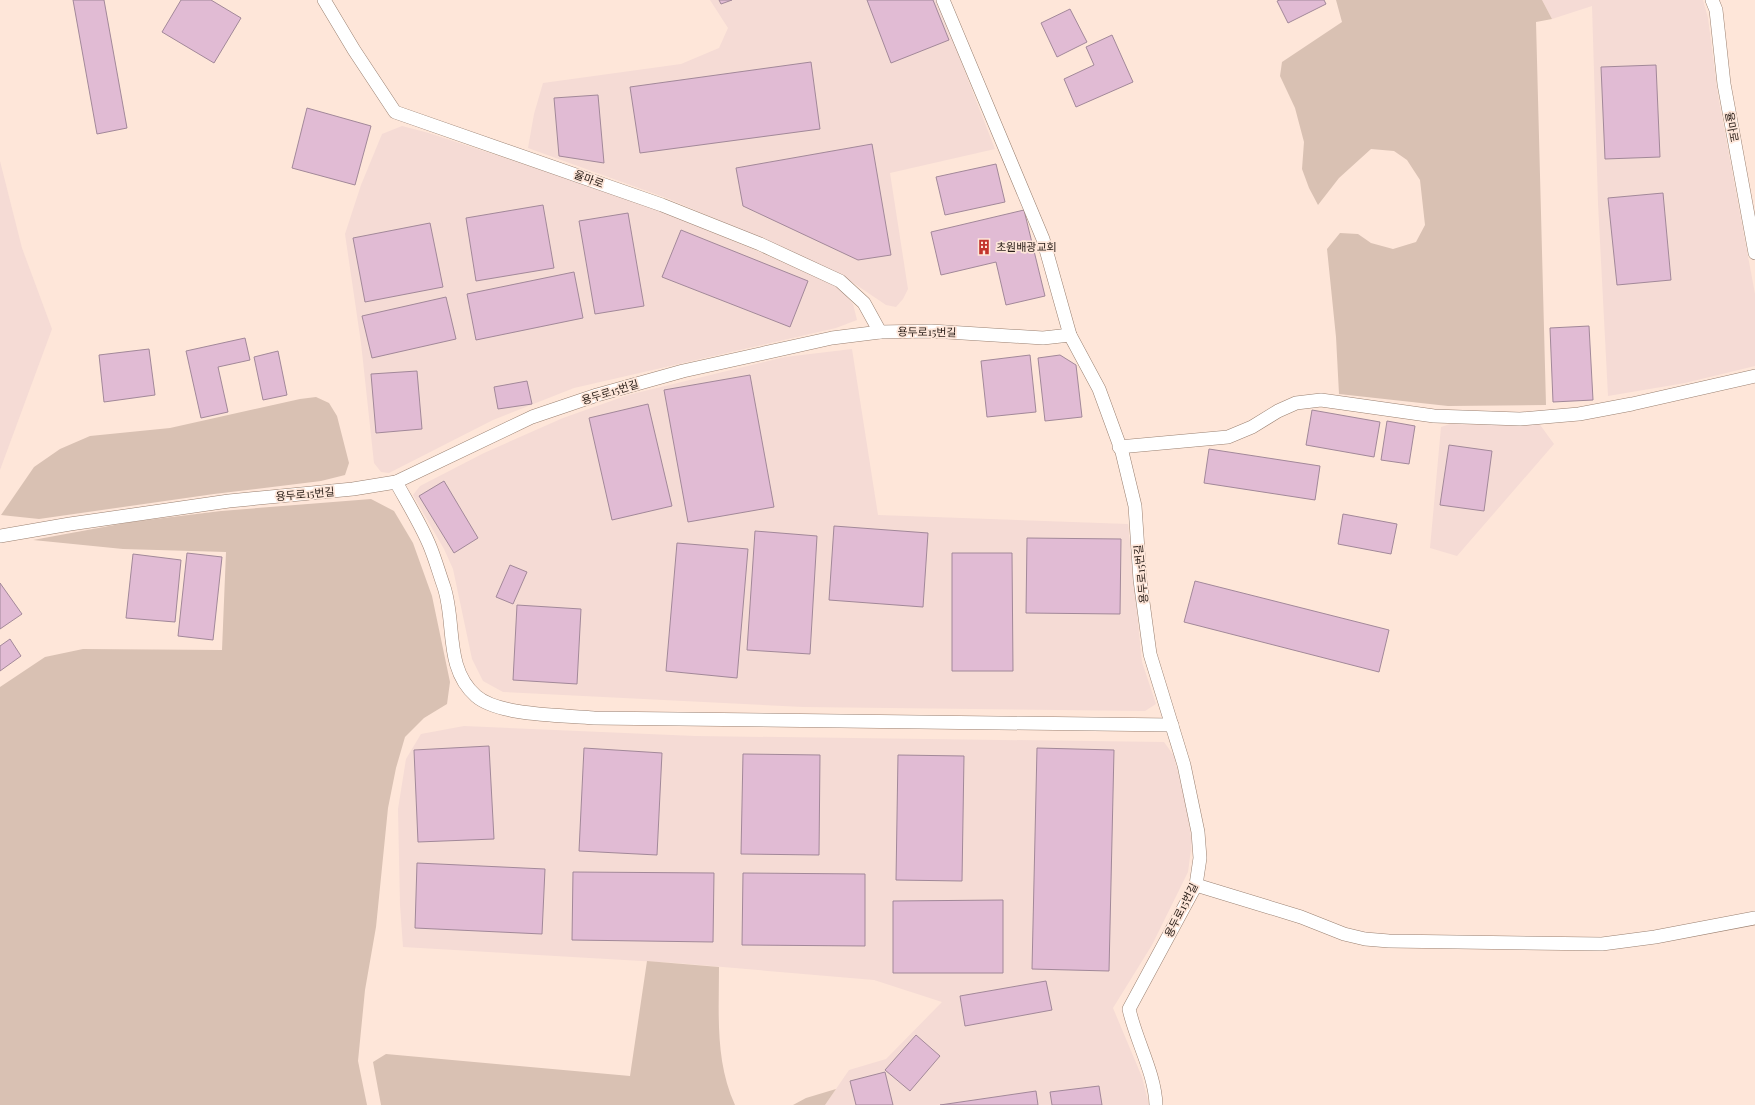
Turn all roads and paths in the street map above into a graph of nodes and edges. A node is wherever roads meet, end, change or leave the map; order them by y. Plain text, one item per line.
1 (324, 0) edge
2 (943, 0) edge
3 (1712, 0) edge
4 (1755, 253) edge
5 (880, 332) junction
6 (1070, 335) junction
7 (1755, 376) edge
8 (1119, 447) junction
9 (396, 482) junction
10 (0, 536) edge
11 (1172, 725) junction
12 (1196, 885) junction
13 (1755, 918) edge
14 (1156, 1105) edge

1 - 5 lane, 율마로
2 - 6 lane
3 - 4 lane, 율마로
5 - 6 lane, 용두로15번길
5 - 9 lane, 용두로15번길
6 - 8 lane, 용두로15번길
7 - 8 lane
8 - 11 lane, 용두로15번길
9 - 10 lane, 용두로15번길
9 - 11 lane
11 - 12 lane, 용두로15번길
12 - 13 lane
12 - 14 lane, 용두로15번길

